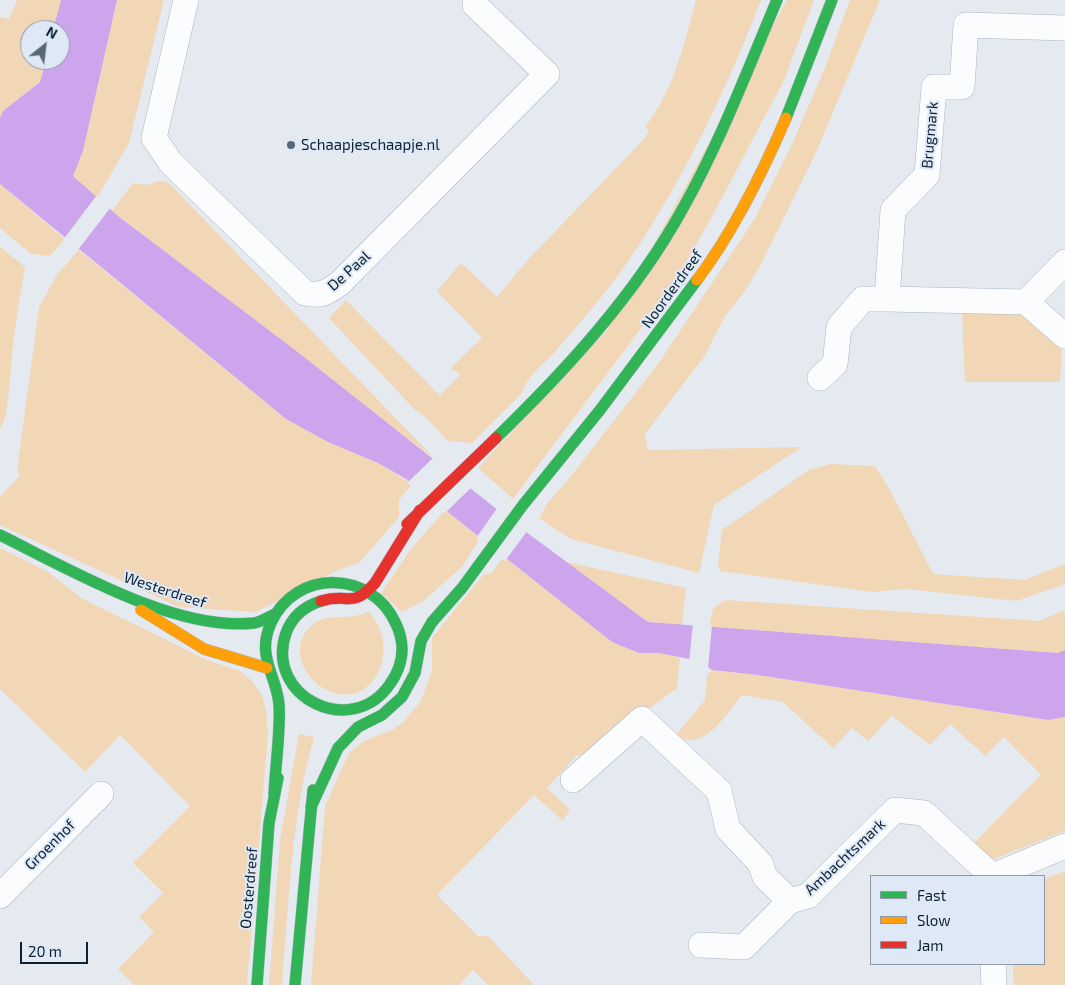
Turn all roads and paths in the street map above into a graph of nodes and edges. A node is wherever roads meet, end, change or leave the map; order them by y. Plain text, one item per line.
1 (186, 0) edge
2 (476, 0) edge
3 (777, 0) edge
4 (832, 0) edge
5 (1065, 28) edge
6 (1065, 262) edge
7 (887, 299) junction
8 (1026, 302) junction
9 (1065, 336) edge
10 (820, 378) dead end
11 (420, 510) junction
12 (0, 535) edge
13 (380, 554) dead end
14 (479, 562) junction
15 (360, 575) dead end
16 (350, 583) junction
17 (104, 586) junction
18 (369, 590) junction
19 (432, 603) dead end
20 (275, 614) junction
21 (410, 624) dead end
22 (400, 634) junction
23 (177, 635) junction
24 (228, 643) dead end
25 (260, 649) junction
26 (282, 662) junction
27 (267, 668) junction
28 (290, 730) dead end
29 (316, 770) dead end
30 (573, 780) dead end
31 (100, 794) dead end
32 (274, 795) junction
33 (311, 807) junction
34 (1065, 846) edge
35 (991, 875) edge
36 (994, 875) edge
37 (0, 896) edge
38 (790, 901) junction
39 (701, 945) dead end
40 (993, 965) edge
41 (257, 985) edge
42 (295, 985) edge
43 (994, 985) edge

1 - 2 street, De Paal
3 - 11 main road
4 - 14 main road, Noorderdreef
5 - 7 street, Brugmark
6 - 8 street
7 - 8 street
7 - 10 street
8 - 9 street
11 - 13 main road
11 - 18 main road
12 - 17 main road, Westerdreef
14 - 19 main road, Noorderdreef
14 - 33 main road, Noorderdreef
15 - 16 main road
16 - 18 main road
16 - 20 main road
17 - 20 main road, Westerdreef
17 - 23 main road, Westerdreef
18 - 22 main road
18 - 26 main road
20 - 25 main road
21 - 22 main road
22 - 26 main road
23 - 24 main road, Westerdreef
23 - 27 main road, Westerdreef
25 - 26 main road
25 - 27 main road
27 - 32 main road, Oosterdreef
28 - 32 main road, Oosterdreef
29 - 33 main road
30 - 38 street, Ambachtsmark
31 - 37 street, Groenhof
32 - 41 main road, Oosterdreef
33 - 42 main road
34 - 36 street
35 - 38 street, Ambachtsmark
38 - 39 street, Ambachtsmark
40 - 43 street

